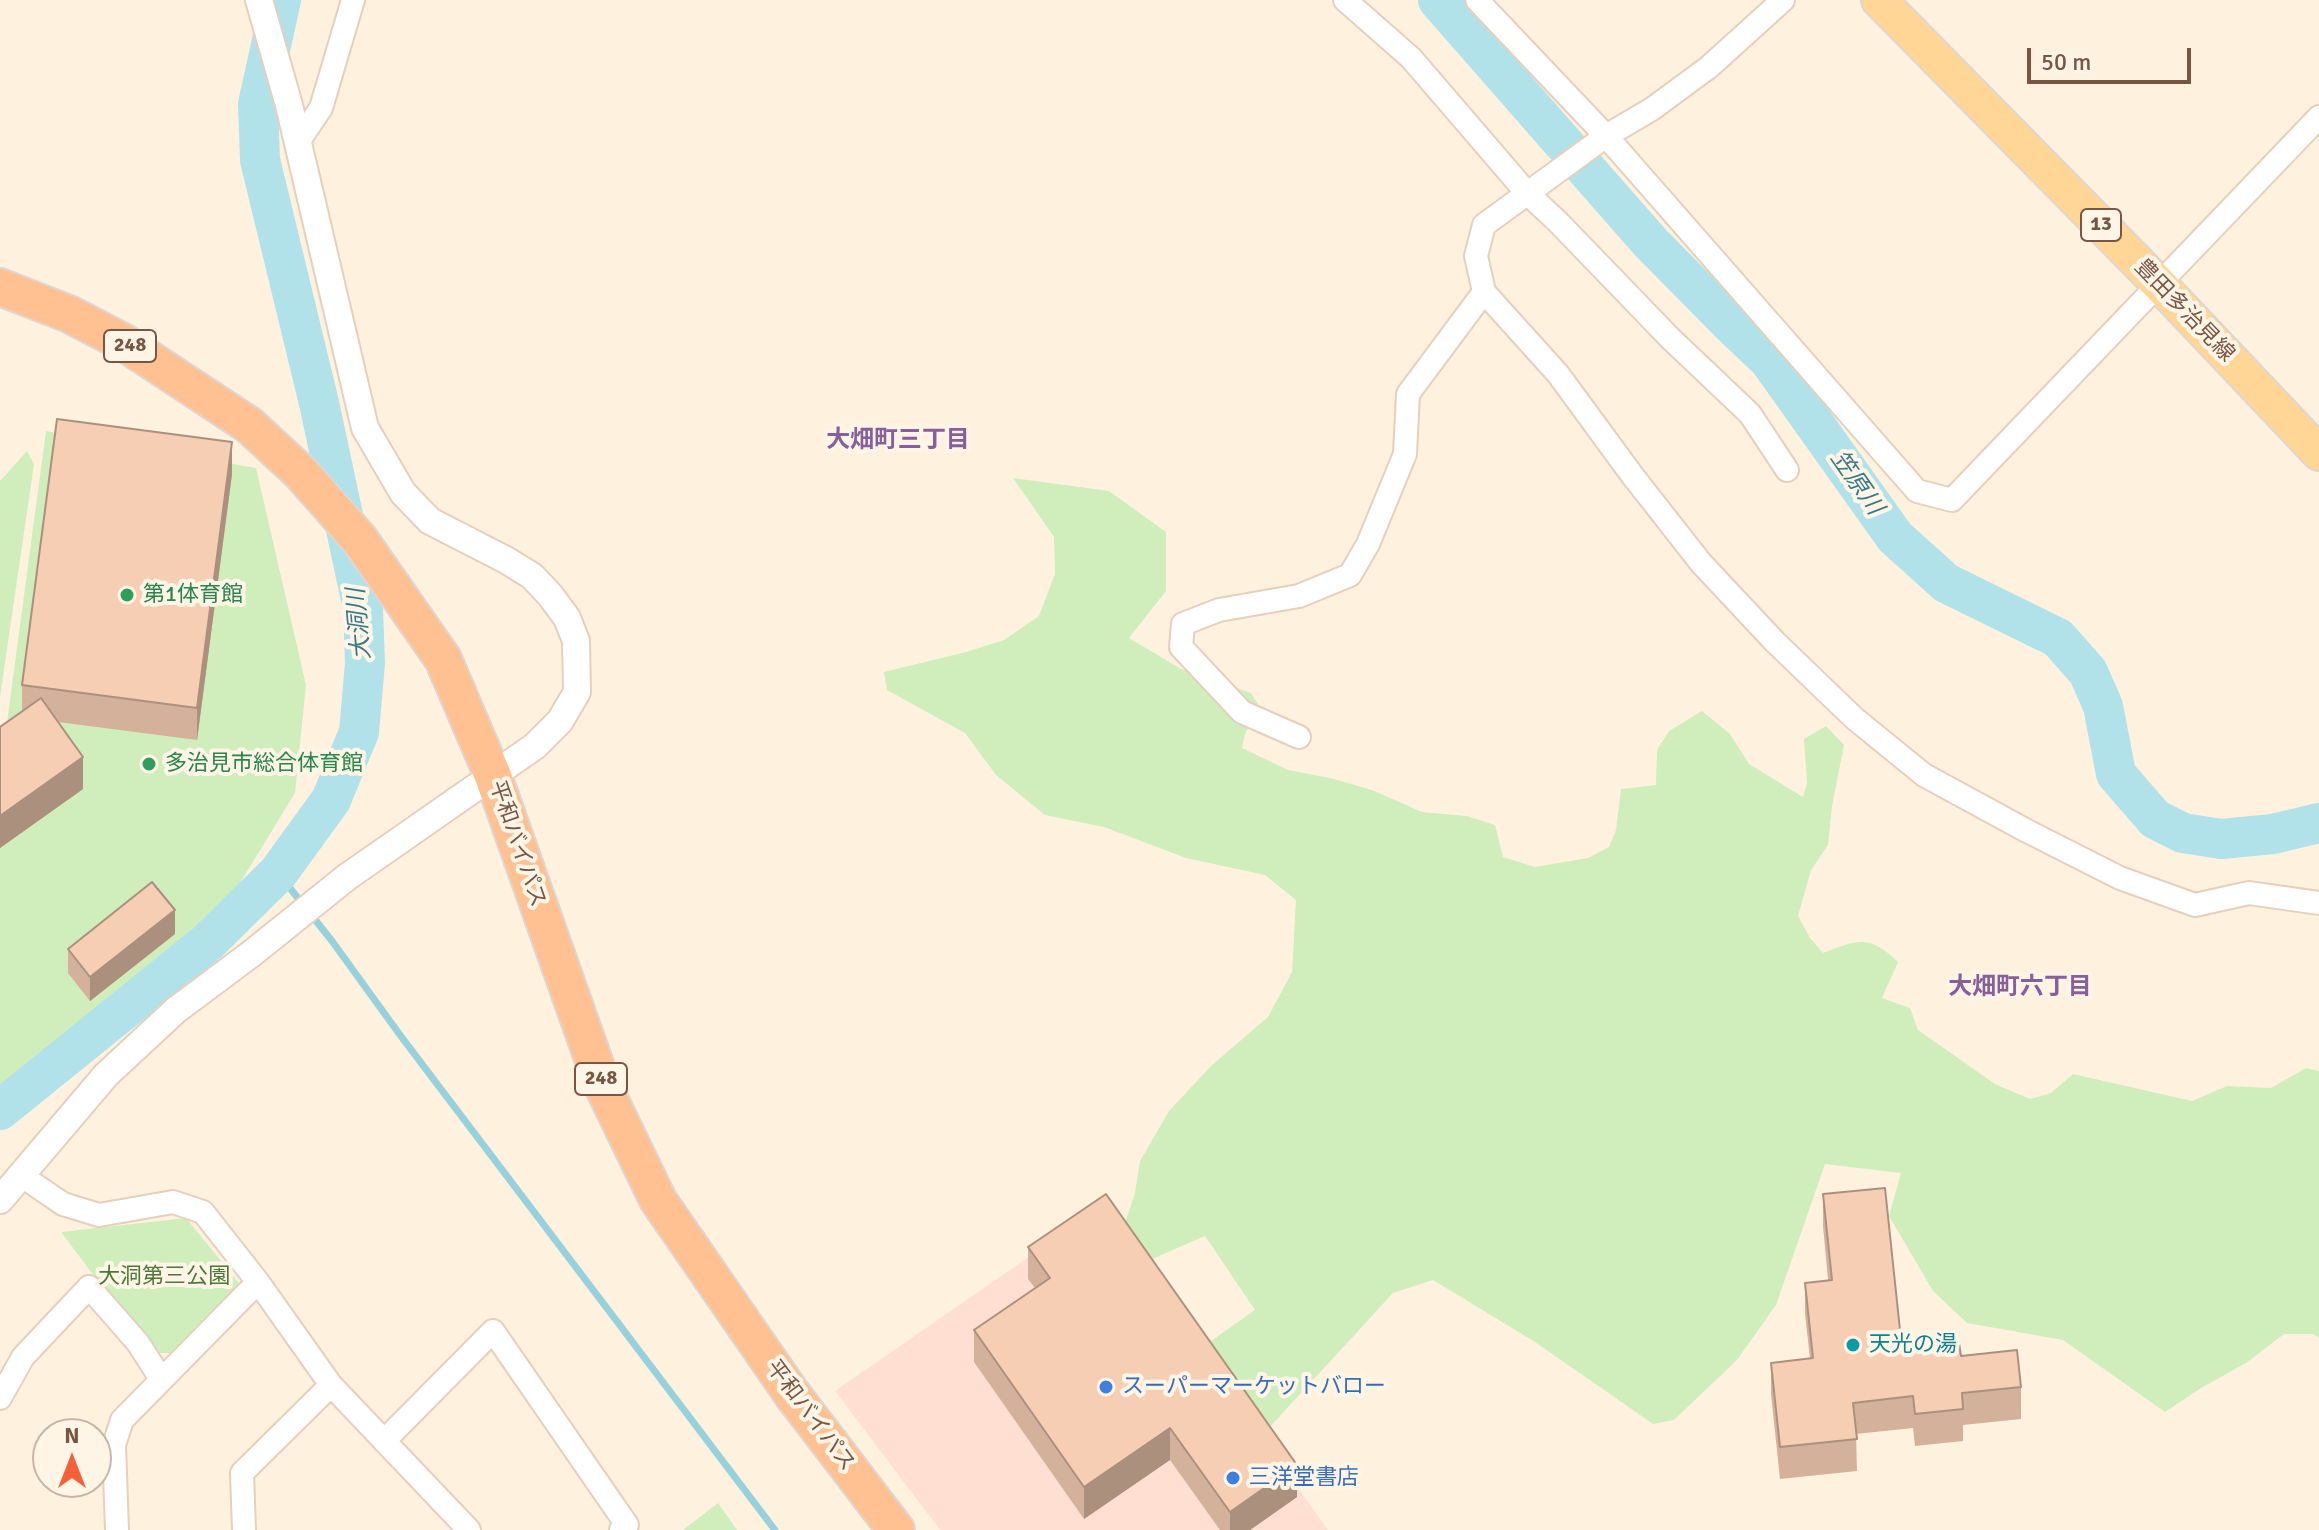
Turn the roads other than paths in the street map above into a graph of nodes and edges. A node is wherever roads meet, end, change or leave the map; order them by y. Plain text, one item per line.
1 (259, 0) edge
2 (353, 0) edge
3 (1345, 0) edge
4 (1477, 0) edge
5 (1783, 0) edge
6 (1879, 0) edge
7 (2319, 117) edge
8 (1606, 136) junction
9 (298, 142) junction
10 (1527, 193) junction
11 (2158, 283) junction
12 (0, 287) edge
13 (1484, 292) junction
14 (2319, 453) edge
15 (1787, 470) dead end
16 (1299, 737) dead end
17 (493, 776) junction
18 (2319, 903) edge
19 (22, 1176) junction
20 (0, 1200) edge
21 (258, 1282) junction
22 (161, 1379) junction
23 (331, 1385) junction
24 (0, 1398) edge
25 (384, 1441) junction
26 (117, 1530) edge
27 (244, 1530) edge
28 (469, 1530) edge
29 (621, 1530) edge
30 (896, 1530) edge

1 - 9 street
2 - 9 street
3 - 10 street
4 - 8 street
5 - 8 street
6 - 11 main road, 豊田多治見線 / 13
7 - 11 street
8 - 10 street
8 - 11 street
9 - 17 street
10 - 13 street
10 - 15 street
11 - 14 main road, 豊田多治見線 / 13
12 - 17 highway, 平和バイパス / 248
13 - 16 street
13 - 18 street
17 - 19 street
17 - 30 highway, 平和バイパス / 248
19 - 20 street
19 - 21 street
21 - 22 street
21 - 23 street
22 - 24 street
22 - 26 street
23 - 25 street
23 - 27 street
25 - 28 street
25 - 29 street

